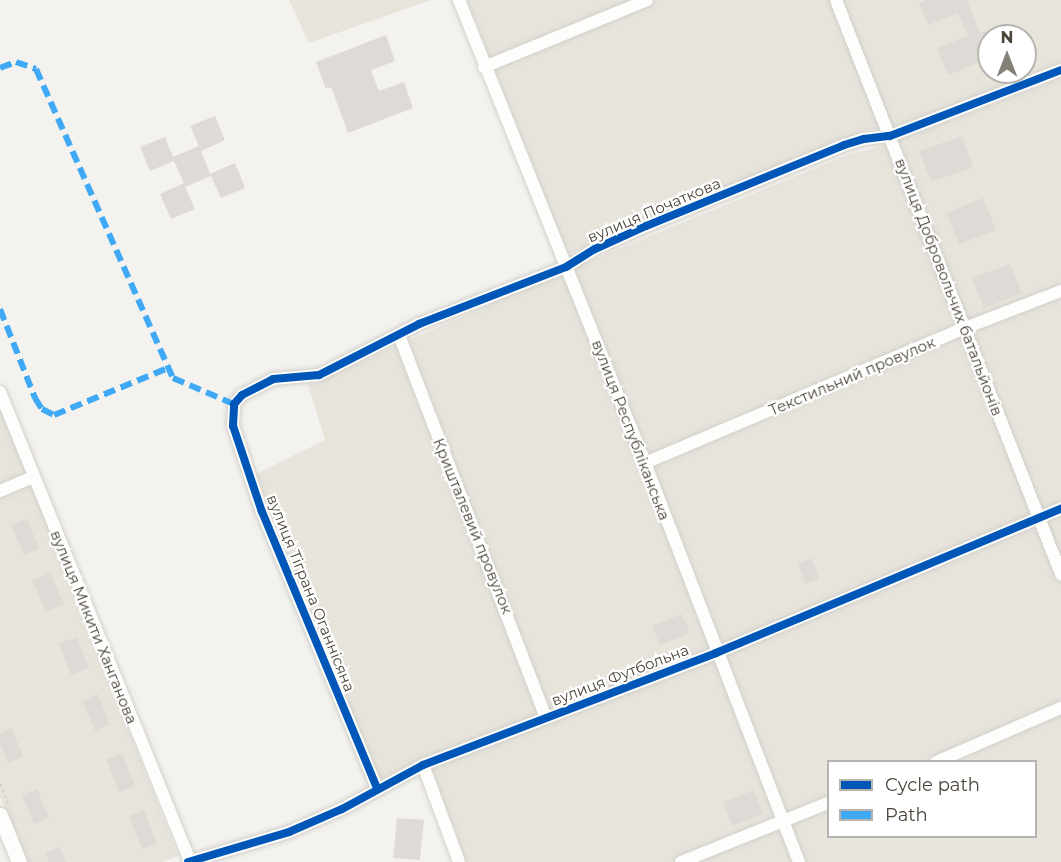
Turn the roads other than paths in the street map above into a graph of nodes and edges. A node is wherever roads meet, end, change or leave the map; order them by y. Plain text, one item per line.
1 (459, 0) edge
2 (647, 0) edge
3 (836, 0) edge
4 (484, 67) junction
5 (1061, 70) edge
6 (890, 136) junction
7 (566, 267) junction
8 (1061, 291) edge
9 (965, 328) junction
10 (399, 335) junction
11 (0, 392) edge
12 (234, 404) joint
13 (645, 463) junction
14 (33, 477) junction
15 (0, 491) edge
16 (1061, 509) edge
17 (1039, 518) junction
18 (1061, 574) edge
19 (716, 653) junction
20 (1061, 708) edge
21 (546, 717) junction
22 (941, 760) edge
23 (423, 765) junction
24 (377, 788) junction
25 (827, 803) edge
26 (4, 810) edge
27 (783, 821) junction
28 (19, 862) edge
29 (189, 862) edge
30 (459, 862) edge
31 (681, 862) edge
32 (799, 862) edge

1 - 4 street, вулиця Республіканська
2 - 4 street
3 - 6 street, вулиця Добровольчих батальйонів
4 - 7 street, вулиця Республіканська
5 - 6 street, вулиця Початкова
6 - 7 street, вулиця Початкова
6 - 9 street, вулиця Добровольчих батальйонів
7 - 10 street, вулиця Початкова
7 - 13 street, вулиця Республіканська
8 - 9 street, Текстильний провулок
9 - 13 street, Текстильний провулок
9 - 17 street, вулиця Добровольчих батальйонів
10 - 12 street, вулиця Початкова
10 - 21 street, Кришталевий провулок
11 - 14 street, вулиця Микити Ханганова
12 - 24 street, вулиця Тіграна Оганнісяна
13 - 19 street, вулиця Республіканська
14 - 15 street
14 - 29 street, вулиця Микити Ханганова
16 - 17 street, вулиця Футбольна
17 - 18 street, вулиця Добровольчих батальйонів
17 - 19 street, вулиця Футбольна
19 - 21 street, вулиця Футбольна
19 - 27 street, вулиця Республіканська
20 - 22 street
21 - 23 street, вулиця Футбольна
23 - 24 street, вулиця Футбольна
23 - 30 street
24 - 29 street, вулиця Футбольна
25 - 27 street
26 - 28 street
27 - 31 street
27 - 32 street, вулиця Республіканська

